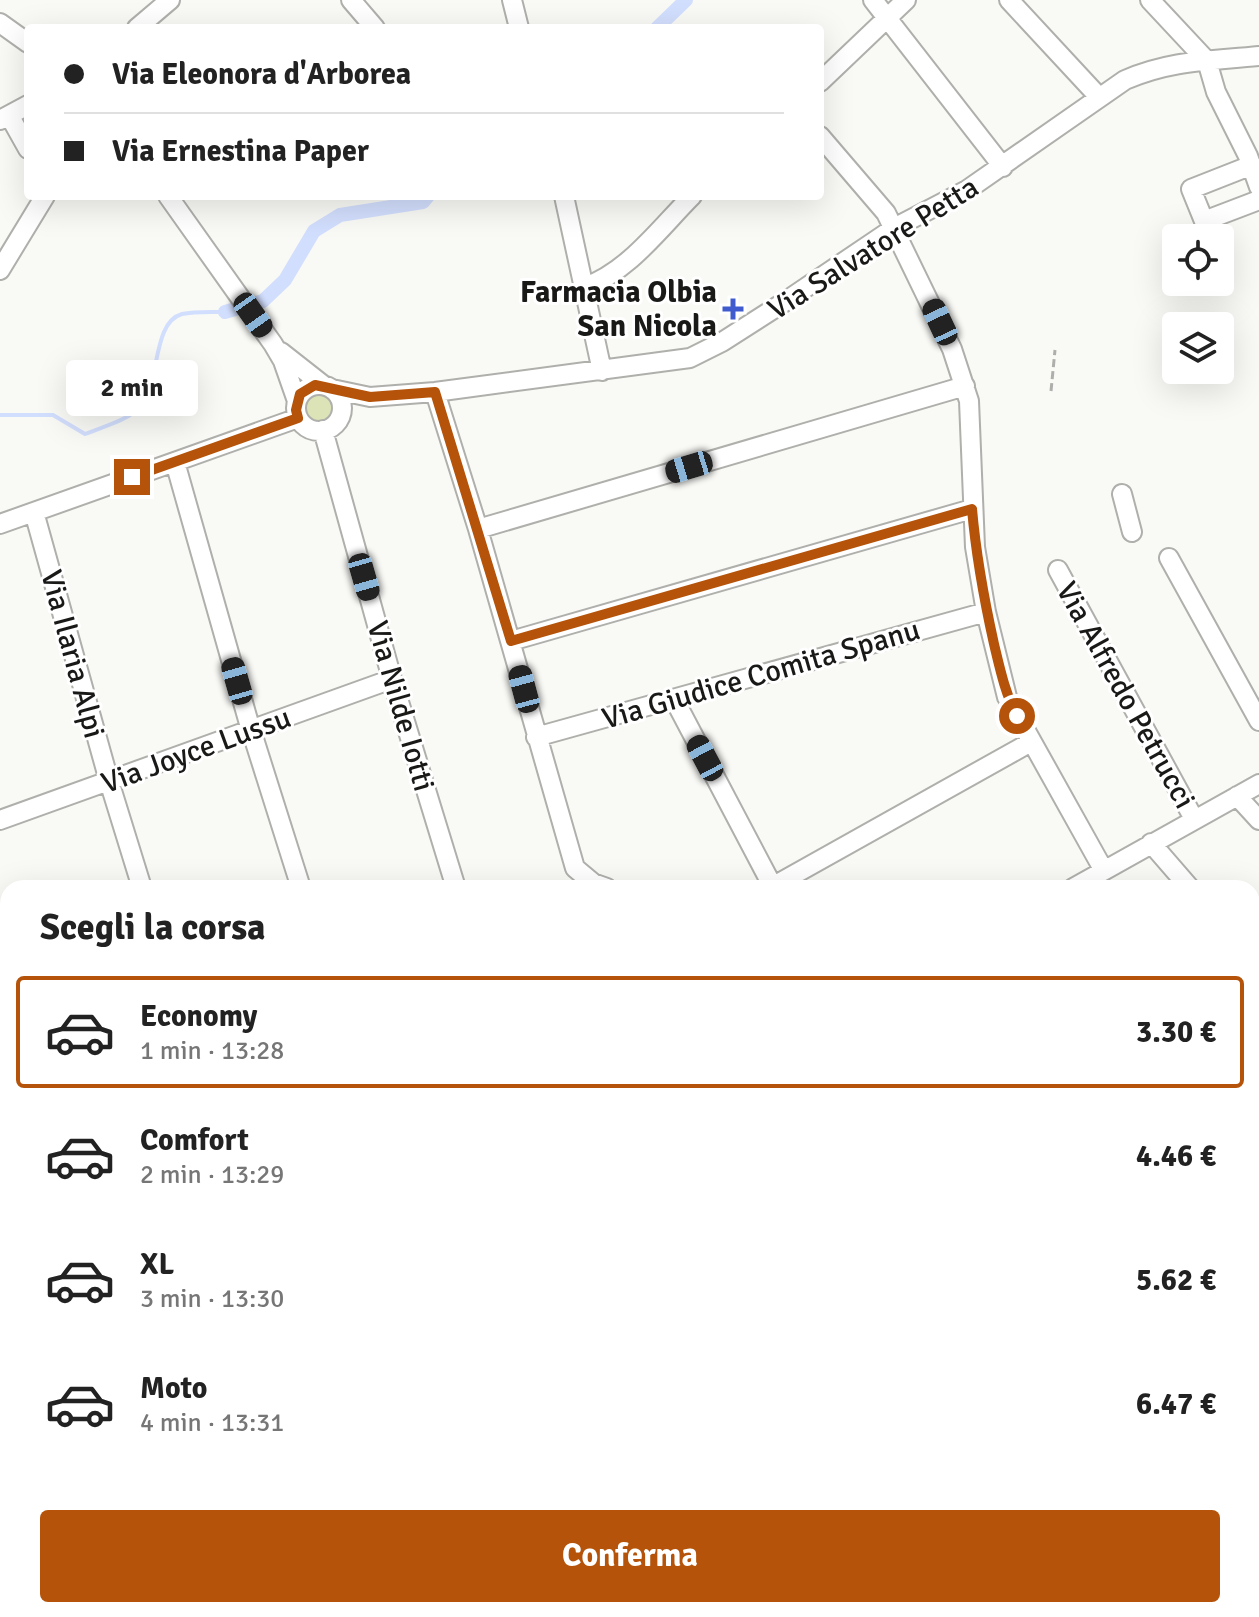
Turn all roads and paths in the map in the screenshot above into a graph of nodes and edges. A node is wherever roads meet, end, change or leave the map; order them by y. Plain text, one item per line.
1 (170, 0) edge
2 (351, 0) edge
3 (512, 0) edge
4 (873, 0) edge
5 (906, 0) edge
6 (1009, 0) edge
7 (1150, 0) edge
8 (887, 18) junction
9 (142, 24) edge
10 (372, 24) edge
11 (518, 24) edge
12 (3, 25) edge
13 (24, 40) edge
14 (1259, 56) edge
15 (1207, 61) junction
16 (824, 78) edge
17 (1099, 97) junction
18 (24, 107) edge
19 (4, 118) edge
20 (824, 141) edge
21 (24, 144) edge
22 (1252, 165) junction
23 (1003, 167) junction
24 (1259, 187) edge
25 (43, 200) edge
26 (171, 200) edge
27 (565, 200) edge
28 (688, 200) edge
29 (1259, 200) edge
30 (894, 228) junction
31 (0, 270) edge
32 (585, 287) junction
33 (273, 344) junction
34 (1055, 350) dead end
35 (602, 371) junction
36 (965, 386) junction
37 (328, 387) junction
38 (1051, 391) dead end
39 (435, 392) junction
40 (370, 397) junction
41 (298, 410) junction
42 (340, 418) junction
43 (323, 430) junction
44 (175, 462) junction
45 (1122, 494) dead end
46 (972, 509) junction
47 (34, 512) junction
48 (0, 524) edge
49 (478, 529) junction
50 (1132, 532) dead end
51 (1169, 558) dead end
52 (1058, 570) dead end
53 (986, 612) junction
54 (511, 641) junction
55 (392, 679) junction
56 (674, 699) junction
57 (1259, 721) edge
58 (251, 730) junction
59 (536, 737) junction
60 (1031, 742) junction
61 (109, 781) junction
62 (1259, 784) edge
63 (1237, 796) junction
64 (1194, 819) junction
65 (0, 820) edge
66 (1259, 820) edge
67 (1151, 843) junction
68 (1103, 869) junction
69 (140, 880) edge
70 (298, 880) edge
71 (454, 880) edge
72 (589, 880) edge
73 (768, 880) edge
74 (785, 880) edge
75 (1086, 880) edge
76 (1183, 880) edge

1 - 9 street
2 - 10 street
3 - 11 street
4 - 8 street
5 - 8 street
6 - 17 street
7 - 15 street
8 - 16 street
8 - 23 street
12 - 13 street
14 - 15 street, Via Salvatore Petta
15 - 17 street, Via Salvatore Petta
15 - 22 street
17 - 23 street, Via Salvatore Petta
18 - 19 street
19 - 21 street
20 - 30 street
22 - 24 street
22 - 29 street
23 - 30 street, Via Salvatore Petta
25 - 31 street
26 - 33 street, Via Salvatore Petta
27 - 32 street
28 - 32 street
30 - 35 street, Via Salvatore Petta
30 - 36 street
32 - 35 street
33 - 37 street, Via Salvatore Petta
33 - 41 street, Via Salvatore Petta
34 - 38 path
35 - 39 street, Via Salvatore Petta
36 - 46 street
36 - 49 street
37 - 40 street, Via Salvatore Petta
37 - 41 street
37 - 42 street
39 - 40 street, Via Salvatore Petta
39 - 49 street
40 - 42 street
41 - 43 street
41 - 44 street
42 - 43 street
43 - 55 street, Via Nilde Iotti
44 - 47 street
44 - 58 street
45 - 50 street
46 - 53 street
46 - 54 street
47 - 48 street
47 - 61 street, Via Ilaria Alpi
49 - 54 street
51 - 57 street
52 - 64 street, Via Alfredo Petrucci
53 - 56 street, Via Giudice Comita Spanu
53 - 60 street
54 - 59 street
55 - 58 street, Via Joyce Lussu
55 - 71 street, Via Nilde Iotti
56 - 59 street, Via Giudice Comita Spanu
56 - 73 street
58 - 61 street, Via Joyce Lussu
58 - 70 street
59 - 72 street
60 - 68 street
60 - 74 street
61 - 65 street, Via Joyce Lussu
61 - 69 street, Via Ilaria Alpi
62 - 63 street
63 - 64 street
63 - 66 street
64 - 67 street
67 - 68 street
67 - 76 street
68 - 75 street

